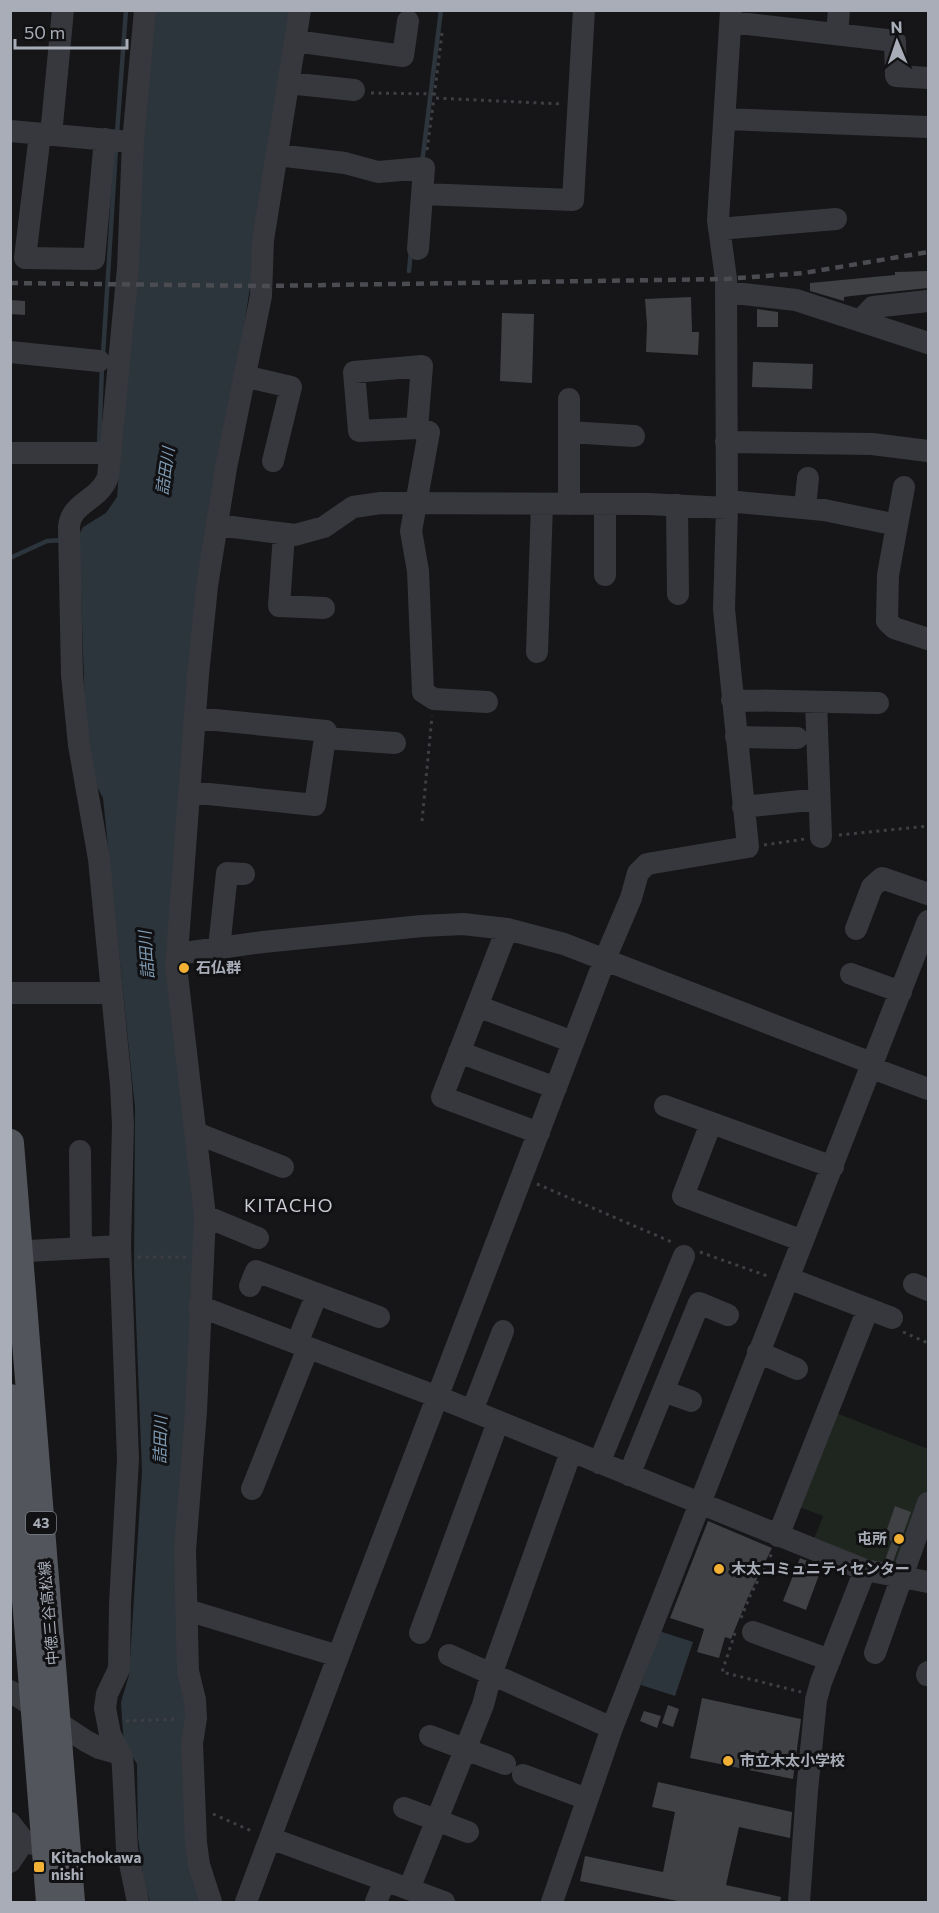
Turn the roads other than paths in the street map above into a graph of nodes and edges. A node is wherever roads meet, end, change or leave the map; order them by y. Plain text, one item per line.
1 (63, 10) edge
2 (145, 10) edge
3 (300, 10) edge
4 (584, 10) edge
5 (839, 10) edge
6 (731, 16) edge
7 (408, 21) dead end
8 (837, 34) junction
9 (295, 41) junction
10 (928, 78) edge
11 (288, 83) junction
12 (354, 90) road end
13 (725, 119) junction
14 (928, 127) edge
15 (10, 131) edge
16 (46, 134) junction
17 (105, 139) junction
18 (133, 142) junction
19 (276, 155) junction
20 (423, 194) junction
21 (836, 219) dead end
22 (719, 229) junction
23 (418, 249) dead end
24 (726, 292) junction
25 (928, 301) edge
26 (860, 321) junction
27 (928, 343) edge
28 (10, 352) edge
29 (99, 361) dead end
30 (244, 376) junction
31 (569, 399) dead end
32 (417, 428) dead end
33 (569, 432) junction
34 (633, 436) dead end
35 (726, 442) junction
36 (928, 451) edge
37 (10, 453) edge
38 (111, 453) junction
39 (273, 461) dead end
40 (808, 478) dead end
41 (904, 487) dead end
42 (416, 504) junction
43 (542, 504) junction
44 (569, 504) junction
45 (605, 504) junction
46 (727, 504) junction
47 (677, 505) junction
48 (805, 508) junction
49 (217, 525) junction
50 (897, 525) junction
51 (284, 534) junction
52 (605, 575) dead end
53 (678, 594) dead end
54 (324, 608) dead end
55 (928, 639) edge
56 (537, 652) dead end
57 (732, 700) junction
58 (487, 702) dead end
59 (816, 702) junction
60 (878, 703) dead end
61 (195, 718) junction
62 (736, 737) junction
63 (325, 738) junction
64 (797, 738) dead end
65 (395, 743) dead end
66 (189, 792) junction
67 (819, 799) junction
68 (743, 807) junction
69 (821, 837) dead end
70 (229, 873) dead end
71 (928, 894) edge
72 (928, 921) edge
73 (507, 929) junction
74 (856, 929) dead end
75 (219, 948) junction
76 (177, 954) junction
77 (605, 959) junction
78 (851, 974) dead end
79 (901, 992) junction
80 (10, 993) edge
81 (111, 993) junction
82 (477, 1006) junction
83 (573, 1042) junction
84 (459, 1053) junction
85 (873, 1066) junction
86 (556, 1088) junction
87 (928, 1089) edge
88 (665, 1106) dead end
89 (711, 1123) junction
90 (196, 1133) junction
91 (539, 1133) junction
92 (10, 1143) edge
93 (80, 1151) dead end
94 (283, 1167) dead end
95 (833, 1167) junction
96 (205, 1216) junction
97 (258, 1238) dead end
98 (803, 1241) junction
99 (81, 1248) junction
100 (685, 1250) road end
101 (126, 1251) junction
102 (14, 1252) edge
103 (787, 1280) junction
104 (249, 1286) dead end
105 (317, 1294) junction
106 (200, 1306) junction
107 (868, 1309) junction
108 (728, 1315) dead end
109 (380, 1317) dead end
110 (892, 1318) road end
111 (503, 1331) dead end
112 (303, 1345) junction
113 (758, 1352) junction
114 (797, 1369) dead end
115 (663, 1391) junction
116 (438, 1397) junction
117 (10, 1398) edge
118 (691, 1401) dead end
119 (472, 1411) junction
120 (498, 1422) junction
121 (571, 1452) junction
122 (599, 1463) junction
123 (629, 1475) junction
124 (252, 1489) dead end
125 (928, 1503) edge
126 (699, 1504) junction
127 (779, 1536) junction
128 (865, 1570) junction
129 (901, 1578) junction
130 (928, 1582) edge
131 (187, 1610) junction
132 (743, 1629) road end
133 (420, 1633) dead end
134 (875, 1653) dead end
135 (449, 1655) dead end
136 (338, 1656) junction
137 (830, 1660) junction
138 (491, 1675) junction
139 (10, 1691) edge
140 (47, 1717) junction
141 (612, 1728) junction
142 (430, 1736) dead end
143 (465, 1749) junction
144 (120, 1754) junction
145 (587, 1799) junction
146 (404, 1808) dead end
147 (437, 1820) junction
148 (10, 1823) edge
149 (468, 1832) dead end
150 (270, 1838) junction
151 (35, 1845) junction
152 (10, 1862) edge
153 (385, 1880) junction
154 (409, 1890) junction
155 (50, 1902) edge
156 (71, 1902) edge
157 (138, 1902) edge
158 (211, 1902) edge
159 (246, 1902) edge
160 (376, 1902) edge
161 (444, 1902) edge
162 (552, 1902) edge
163 (799, 1902) edge

1 - 16 street
2 - 18 street
3 - 9 street
4 - 20 street
5 - 8 street
6 - 8 street
6 - 13 street
7 - 9 street
8 - 10 street
9 - 11 street
11 - 12 street
11 - 19 street
13 - 14 street
13 - 22 street
15 - 16 street
16 - 17 street
16 - 17 street
17 - 18 street
18 - 38 street
19 - 20 street
19 - 30 street
20 - 23 street
21 - 22 street
22 - 24 street
24 - 26 street
24 - 35 street
25 - 26 street
26 - 27 street
28 - 29 street
30 - 39 street
30 - 49 street
31 - 33 street
32 - 42 street
33 - 34 street
33 - 44 street
35 - 36 street
35 - 46 street
37 - 38 street
38 - 81 street
40 - 48 street
41 - 50 street
42 - 43 street
42 - 51 street
42 - 58 street
43 - 44 street
43 - 56 street
44 - 45 street
45 - 47 street
45 - 52 street
46 - 47 street
46 - 48 street
46 - 57 street
47 - 53 street
48 - 50 street
49 - 51 street
49 - 61 street
50 - 55 street
51 - 54 street
57 - 59 street
57 - 62 street
59 - 60 street
59 - 67 street
61 - 63 street
61 - 66 street
62 - 64 street
62 - 68 street
63 - 65 street
63 - 66 street
66 - 76 street
67 - 68 street
67 - 69 street
68 - 77 street
70 - 75 street
71 - 74 street
72 - 79 street
73 - 75 street
73 - 77 street
73 - 82 street
75 - 76 street
76 - 90 street
77 - 83 street
77 - 85 street
78 - 79 street
79 - 85 street
80 - 81 street
81 - 101 street
82 - 83 street
82 - 84 street
83 - 86 street
84 - 86 street
84 - 91 street
85 - 87 street
85 - 95 street
86 - 91 street
88 - 89 street
89 - 95 street
89 - 98 street
90 - 94 street
90 - 96 street
91 - 116 street
92 - 102 main road, 中徳三谷高松線 / 43
93 - 99 street
95 - 98 street
96 - 97 street
96 - 106 street
98 - 103 street
99 - 101 street
99 - 102 street
100 - 122 street
101 - 144 street
102 - 140 main road, 中徳三谷高松線 / 43
103 - 107 street
103 - 113 street
104 - 105 street
105 - 109 street
105 - 112 street
106 - 112 street
106 - 131 street
107 - 110 street
107 - 127 street
108 - 115 street
111 - 119 street
112 - 116 street
112 - 124 street
113 - 114 street
113 - 126 street
115 - 118 street
115 - 123 street
116 - 119 street
116 - 136 street
117 - 140 main road, 中徳三谷高松線 / 43
119 - 120 street
120 - 121 street
120 - 133 street
121 - 122 street
121 - 138 street
122 - 123 street
123 - 126 street
125 - 129 street
126 - 127 street
126 - 141 street
127 - 128 street
128 - 129 street
128 - 137 street
129 - 130 street
129 - 134 street
131 - 136 street
131 - 158 street
132 - 137 street
135 - 138 street
136 - 150 street
137 - 163 street
138 - 141 street
138 - 143 street
139 - 140 street
140 - 144 street
140 - 151 main road, 中徳三谷高松線 / 43
140 - 156 main road, 中徳三谷高松線 / 43
141 - 145 street
142 - 143 street
143 - 145 street
143 - 147 street
144 - 157 street
145 - 162 street
146 - 147 street
147 - 149 street
147 - 154 street
148 - 151 street
150 - 153 street
150 - 159 street
151 - 152 street
151 - 155 main road, 中徳三谷高松線 / 43
153 - 154 street
153 - 160 street
154 - 161 street

